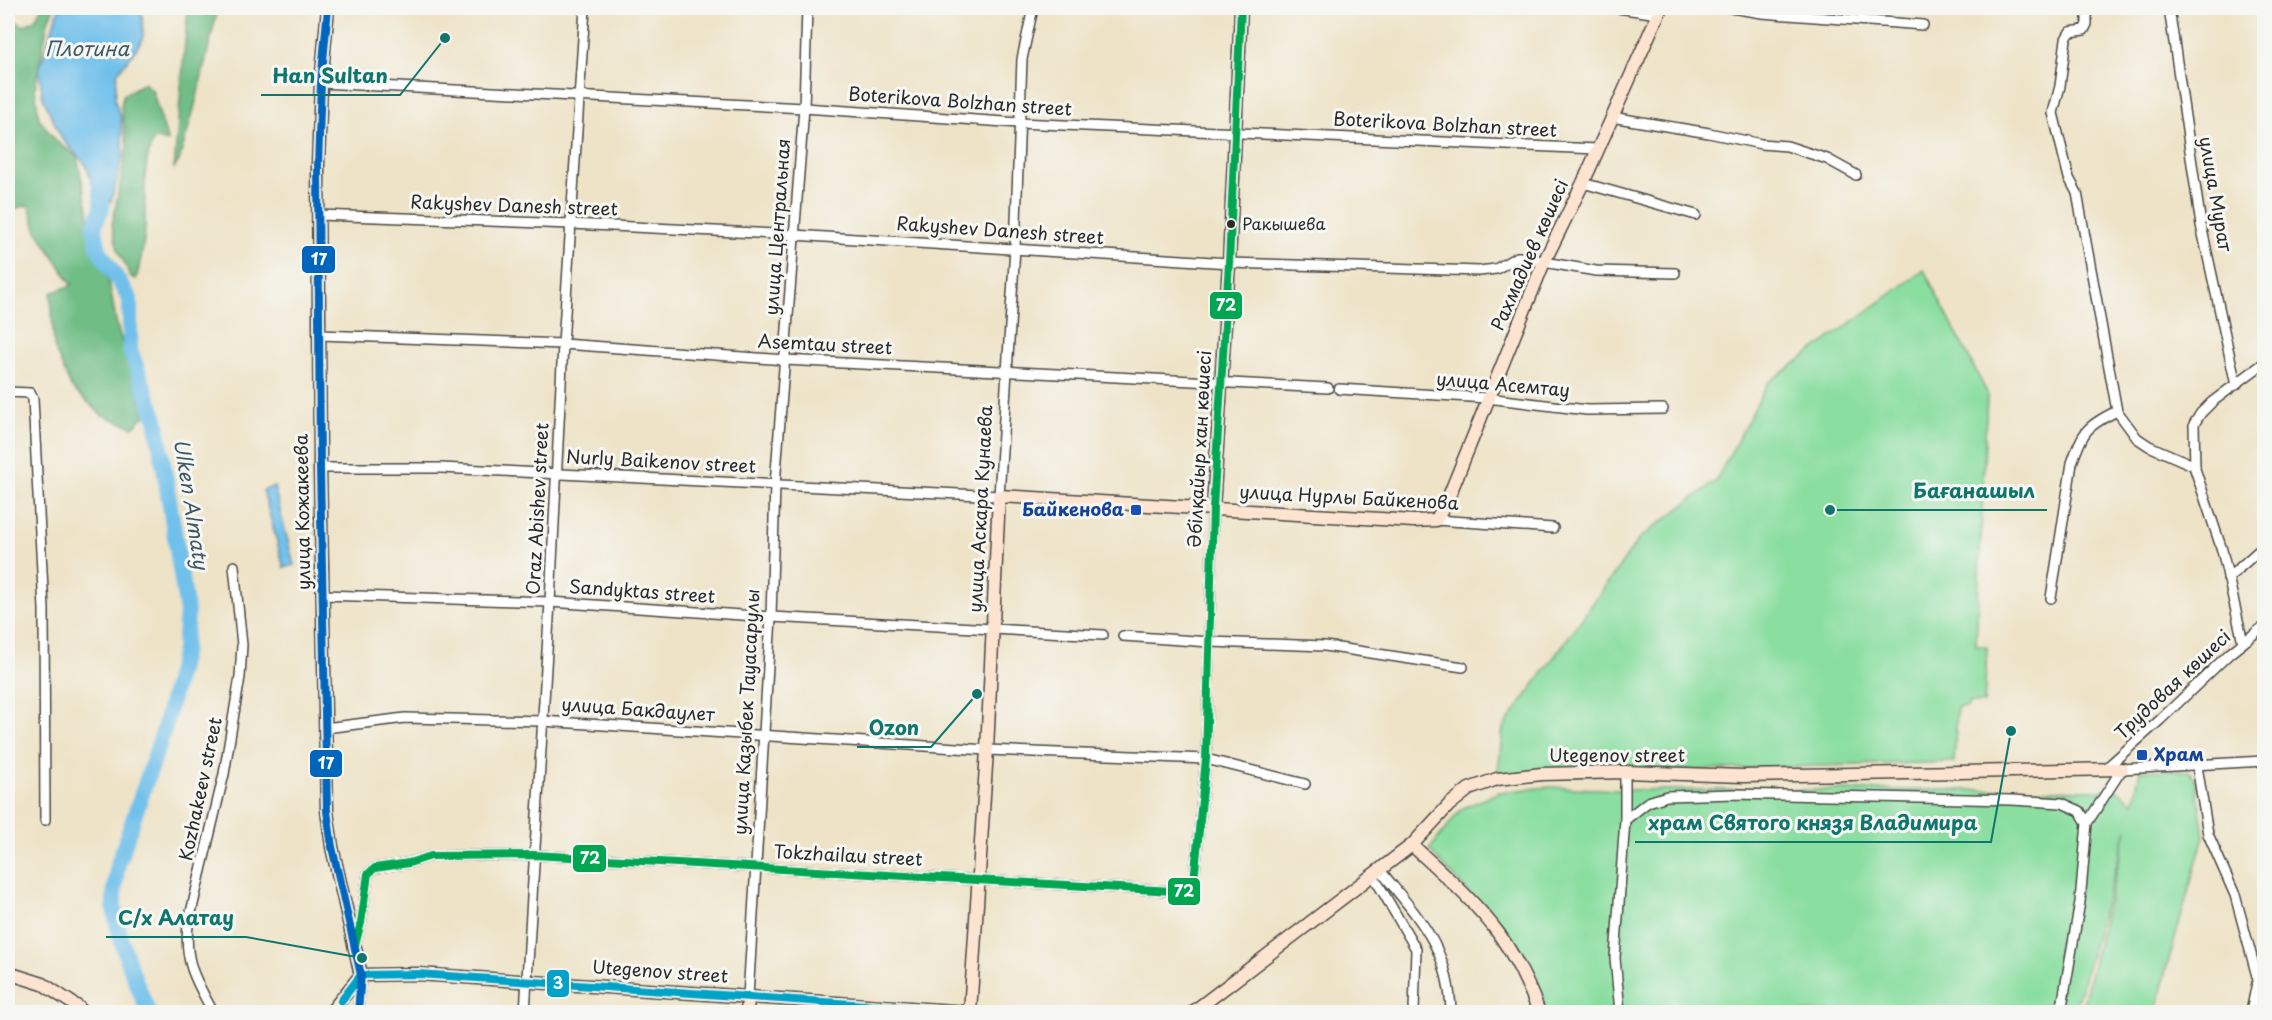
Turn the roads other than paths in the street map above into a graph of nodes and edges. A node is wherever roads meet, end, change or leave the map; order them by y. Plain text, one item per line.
1 (328, 8) edge
2 (585, 8) edge
3 (807, 8) edge
4 (1032, 8) edge
5 (1241, 8) edge
6 (1618, 8) edge
7 (1731, 8) edge
8 (2087, 8) edge
9 (2169, 8) edge
10 (1659, 11) edge
11 (1923, 25) dead end
12 (321, 82) junction
13 (580, 96) junction
14 (804, 108) junction
15 (1611, 117) junction
16 (1019, 123) junction
17 (1235, 132) junction
18 (1598, 149) junction
19 (1856, 175) dead end
20 (1583, 183) junction
21 (318, 215) junction
22 (1696, 215) dead end
23 (572, 224) junction
24 (794, 235) junction
25 (1015, 248) junction
26 (1229, 262) junction
27 (1544, 262) junction
28 (1675, 273) dead end
29 (320, 335) junction
30 (563, 344) junction
31 (785, 360) junction
32 (2265, 363) edge
33 (1007, 371) junction
34 (1221, 382) junction
35 (2236, 386) junction
36 (1328, 388) dead end
37 (1339, 389) dead end
38 (8, 392) edge
39 (1487, 398) junction
40 (1664, 409) dead end
41 (2117, 411) junction
42 (2194, 466) junction
43 (320, 468) junction
44 (556, 473) junction
45 (775, 485) junction
46 (999, 496) junction
47 (1214, 508) junction
48 (1436, 520) junction
49 (1553, 528) dead end
50 (2265, 546) edge
51 (234, 566) dead end
52 (2228, 578) junction
53 (323, 595) junction
54 (2051, 598) dead end
55 (550, 602) junction
56 (771, 617) junction
57 (2265, 626) edge
58 (993, 628) junction
59 (1104, 635) dead end
60 (1123, 636) dead end
61 (1210, 642) junction
62 (2243, 642) junction
63 (1463, 667) dead end
64 (542, 721) junction
65 (325, 728) junction
66 (764, 735) junction
67 (987, 750) junction
68 (1206, 759) junction
69 (2265, 761) edge
70 (2197, 766) junction
71 (2104, 770) junction
72 (2122, 770) junction
73 (1625, 772) junction
74 (1305, 784) dead end
75 (45, 820) dead end
76 (1625, 820) junction
77 (2087, 823) junction
78 (1412, 845) junction
79 (534, 855) junction
80 (756, 867) junction
81 (1377, 872) junction
82 (979, 880) junction
83 (1191, 892) joint
84 (355, 945) junction
85 (8, 973) edge
86 (361, 975) junction
87 (527, 980) junction
88 (2258, 981) junction
89 (748, 997) junction
90 (2265, 1002) edge
91 (80, 1011) edge
92 (213, 1012) edge
93 (331, 1012) edge
94 (358, 1012) edge
95 (525, 1012) edge
96 (747, 1012) edge
97 (968, 1012) edge
98 (1193, 1012) edge
99 (1414, 1012) edge
100 (1451, 1012) edge
101 (1539, 1012) edge
102 (1620, 1012) edge
103 (2061, 1012) edge
104 (2251, 1012) edge

1 - 12 street, улица Кожакеева
2 - 13 street, Oraz Abishev street
3 - 14 street, улица Центральная
4 - 16 street, улица Аскара Кунаева
5 - 17 street, Әбілқайыр хан көшесі
6 - 10 street
7 - 11 street
8 - 41 street
9 - 35 street, улица Мурат
10 - 15 street, Рахмадиев көшесі
12 - 13 street, Boterikova Bolzhan street
12 - 21 street, улица Кожакеева
13 - 14 street, Boterikova Bolzhan street
13 - 23 street, Oraz Abishev street
14 - 16 street, Boterikova Bolzhan street
14 - 24 street, улица Центральная
15 - 18 street, Рахмадиев көшесі
15 - 19 street
16 - 17 street, Boterikova Bolzhan street
16 - 25 street, улица Аскара Кунаева
17 - 18 street, Boterikova Bolzhan street
17 - 26 street, Әбілқайыр хан көшесі
18 - 20 street, Рахмадиев көшесі
20 - 22 street
20 - 27 street, Рахмадиев көшесі
21 - 23 street, Rakyshev Danesh street
21 - 29 street, улица Кожакеева
23 - 24 street, Rakyshev Danesh street
23 - 30 street, Oraz Abishev street
24 - 25 street, Rakyshev Danesh street
24 - 31 street, улица Центральная
25 - 26 street, Rakyshev Danesh street
25 - 33 street, улица Аскара Кунаева
26 - 27 street, Rakyshev Danesh street
26 - 34 street, Әбілқайыр хан көшесі
27 - 28 street, Rakyshev Danesh street
27 - 39 street, Рахмадиев көшесі
29 - 30 street, Asemtau street
29 - 43 street, улица Кожакеева
30 - 31 street, Asemtau street
30 - 44 street, Oraz Abishev street
31 - 33 street, Asemtau street
31 - 45 street, улица Центральная
32 - 35 street
33 - 34 street, Asemtau street
33 - 46 street, улица Аскара Кунаева
34 - 36 street, Asemtau street
34 - 47 street, Әбілқайыр хан көшесі
35 - 42 street
37 - 39 street, улица Асемтау
38 - 75 street
39 - 40 street, улица Асемтау
39 - 48 street, Рахмадиев көшесі
41 - 42 street
41 - 54 street
42 - 52 street
43 - 44 street, Nurly Baikenov street
43 - 53 street, улица Кожакеева
44 - 45 street, Nurly Baikenov street
44 - 55 street, Oraz Abishev street
45 - 46 street, Nurly Baikenov street
45 - 56 street, улица Казыбек Тауасарулы
46 - 47 street, улица Нурлы Байкенова
46 - 58 street, улица Аскара Кунаева
47 - 48 street, улица Нурлы Байкенова
47 - 61 street, Әбілқайыр хан көшесі
48 - 49 street, улица Нурлы Байкенова
50 - 52 street
51 - 92 street, Kozhakeev street
52 - 62 street
53 - 55 street, Sandyktas street
53 - 65 street, улица Кожакеева
55 - 56 street, Sandyktas street
55 - 64 street, Oraz Abishev street
56 - 58 street, Sandyktas street
56 - 66 street, улица Казыбек Тауасарулы
57 - 62 street, Трудовая көшесі
58 - 59 street, Sandyktas street
58 - 67 street, улица Аскара Кунаева
60 - 61 street
61 - 63 street
61 - 68 street, Әбілқайыр хан көшесі
62 - 71 street, Трудовая көшесі
64 - 65 street, улица Бакдаулет
64 - 66 street, улица Бакдаулет
64 - 79 street, Oraz Abishev street
65 - 84 street, улица Кожакеева
66 - 67 street, улица Бакдаулет
66 - 80 street, улица Казыбек Тауасарулы
67 - 68 street, улица Бакдаулет
67 - 82 street, улица Аскара Кунаева
68 - 74 street, улица Бакдаулет
68 - 83 street, Әбілқайыр хан көшесі
69 - 70 street
70 - 72 street
70 - 88 street
71 - 72 street, Utegenov street
71 - 73 street, Utegenov street
72 - 77 street
73 - 76 street
73 - 78 street, Utegenov street
76 - 77 street
76 - 102 street
77 - 103 street
78 - 81 street, Utegenov street
78 - 101 street
79 - 80 street, Tokzhailau street
79 - 84 street, Tokzhailau street
79 - 87 street, Oraz Abishev street
80 - 82 street, Tokzhailau street
80 - 89 street, улица Казыбек Тауасарулы
81 - 98 street, Utegenov street
81 - 99 street
81 - 100 street
82 - 83 street, Tokzhailau street
82 - 97 street, улица Аскара Кунаева
84 - 86 street, улица Кожакеева
85 - 91 street
86 - 87 street, Utegenov street
86 - 93 street
86 - 94 street, улица Кожакеева
87 - 89 street, Utegenov street
87 - 95 street, Oraz Abishev street
88 - 90 street
88 - 104 street
89 - 96 street, улица Казыбек Тауасарулы
89 - 97 street, Utegenov street

